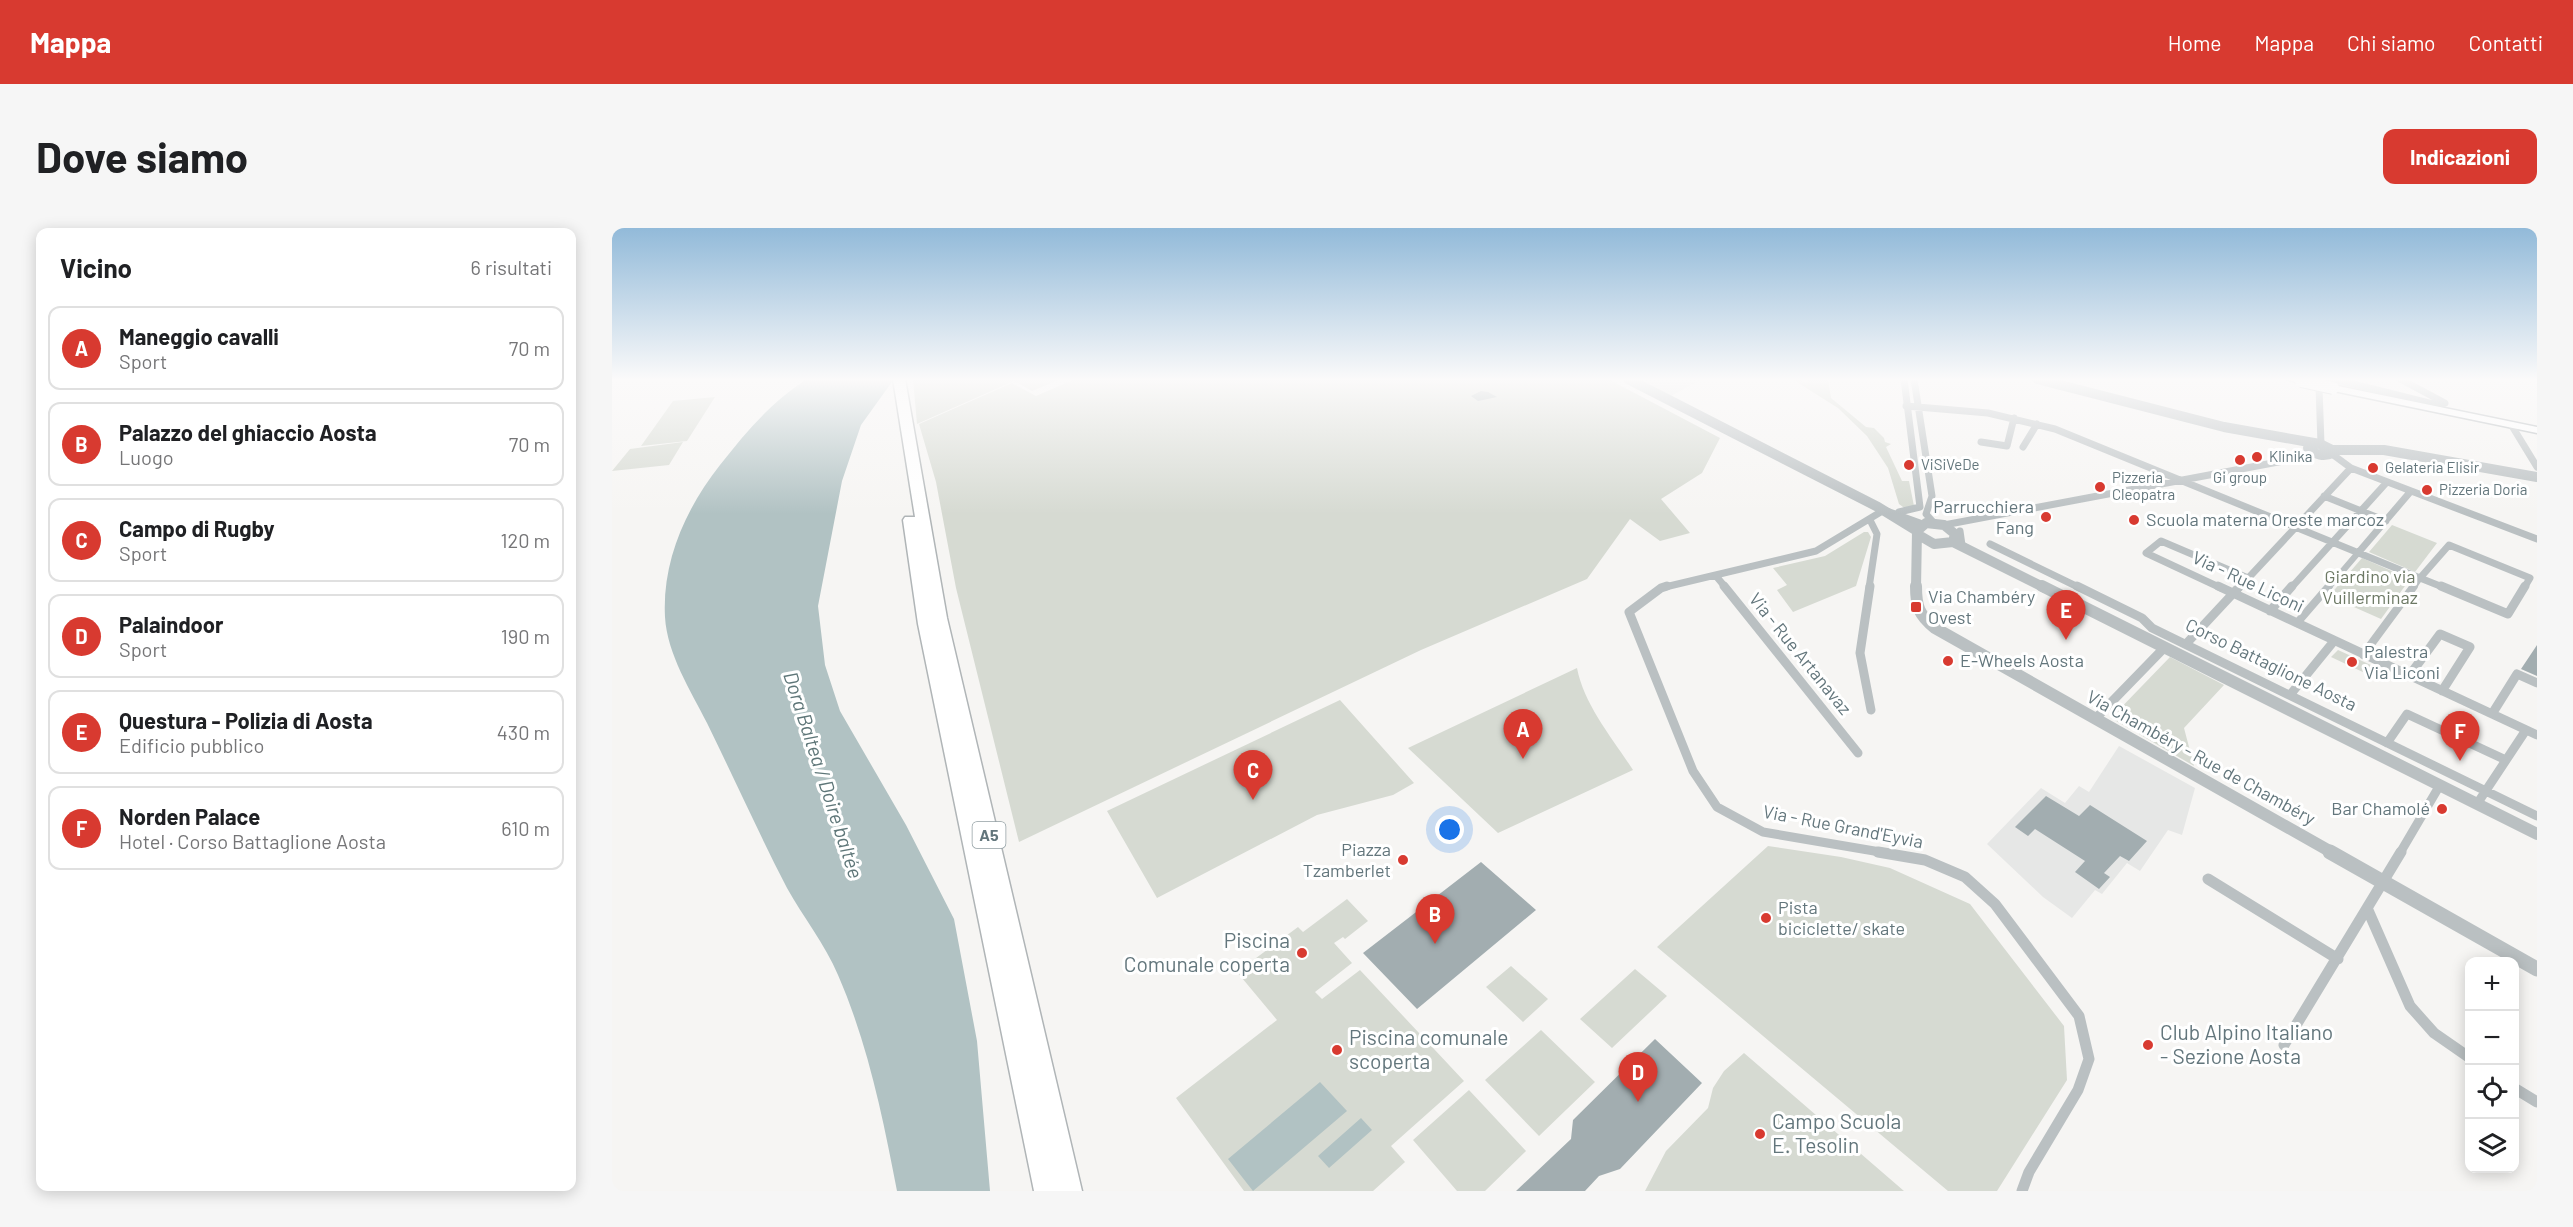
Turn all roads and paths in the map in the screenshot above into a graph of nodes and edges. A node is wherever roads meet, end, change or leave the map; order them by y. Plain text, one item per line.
1 (898, 424) edge
2 (904, 424) edge
3 (1715, 424) edge
4 (1908, 424) edge
5 (1921, 424) edge
6 (2013, 424) edge
7 (2037, 424) joint
8 (2212, 424) edge
9 (2316, 424) edge
10 (2503, 424) edge
11 (2512, 426) junction
12 (2537, 430) edge
13 (1981, 442) dead end
14 (2315, 446) junction
15 (2023, 447) dead end
16 (2332, 452) junction
17 (2537, 467) edge
18 (2351, 468) junction
19 (2537, 477) edge
20 (910, 480) junction
21 (2183, 482) junction
22 (2387, 482) junction
23 (1837, 487) junction
24 (2411, 491) junction
25 (2324, 495) junction
26 (1920, 507) junction
27 (1884, 510) junction
28 (2361, 510) junction
29 (1899, 512) junction
30 (1871, 518) junction
31 (1977, 520) junction
32 (2386, 521) junction
33 (1926, 526) junction
34 (2295, 528) junction
35 (1956, 537) junction
36 (2537, 538) edge
37 (2332, 542) junction
38 (1990, 544) dead end
39 (2358, 553) junction
40 (1716, 576) junction
41 (2248, 578) junction
42 (2420, 578) junction
43 (2233, 593) junction
44 (2270, 611) junction
45 (2297, 623) junction
46 (2147, 633) junction
47 (2334, 641) junction
48 (2186, 644) junction
49 (2164, 648) junction
50 (2363, 655) junction
51 (2409, 676) junction
52 (2537, 683) edge
53 (2442, 691) junction
54 (2290, 695) junction
55 (1871, 710) dead end
56 (2492, 714) junction
57 (2095, 719) junction
58 (2526, 730) junction
59 (2537, 735) edge
60 (2387, 743) junction
61 (1858, 753) dead end
62 (2506, 760) junction
63 (2440, 785) junction
64 (2487, 792) junction
65 (2477, 804) junction
66 (2537, 816) edge
67 (2537, 834) edge
68 (2208, 879) dead end
69 (2384, 881) junction
70 (2367, 908) junction
71 (2338, 959) junction
72 (2537, 969) edge
73 (2284, 1045) dead end
74 (2465, 1055) edge
75 (2519, 1091) edge
76 (2537, 1102) edge
77 (1047, 1191) edge
78 (1069, 1191) edge
79 (2022, 1191) edge

1 - 20 highway, A5
2 - 20 highway, A5
3 - 23 street
4 - 26 street
5 - 33 street
6 - 13 street
7 - 15 street
7 - 21 street
8 - 14 street
9 - 14 street
10 - 11 main road
11 - 12 main road
11 - 17 street
14 - 16 street
14 - 21 street
16 - 18 street
16 - 19 street
18 - 22 street
18 - 25 street
20 - 77 highway, A5
20 - 78 highway, A5
21 - 31 street
21 - 34 street
22 - 24 street
22 - 28 street
23 - 27 street
23 - 29 street
23 - 30 street
24 - 32 street
24 - 36 street
25 - 28 street
25 - 34 street
26 - 29 street
26 - 33 street
27 - 30 street, Via - Rue Grand'Eyvia
27 - 33 street
28 - 32 street
28 - 37 street
29 - 33 street
30 - 40 street, Via - Rue Grand'Eyvia
30 - 55 street
31 - 33 street
31 - 35 street
32 - 39 street
33 - 35 street
33 - 35 street
33 - 57 street, Via Chambéry - Rue de Chambéry
34 - 37 street
34 - 41 street
35 - 46 street, Corso Battaglione Aosta
37 - 39 street
37 - 44 street
38 - 46 street, Corso Battaglione Aosta
39 - 42 street
39 - 45 street
40 - 61 street, Via - Rue Artanavaz
40 - 79 street, Via - Rue Grand'Eyvia
41 - 43 street
41 - 43 street, Via - Rue Liconi
42 - 42 street
42 - 50 street
43 - 44 street, Via - Rue Liconi
43 - 48 street
44 - 45 street, Via - Rue Liconi
45 - 47 street, Via - Rue Liconi
46 - 48 street, Corso Battaglione Aosta
46 - 49 street, Corso Battaglione Aosta
47 - 50 street, Via - Rue Liconi
47 - 54 street
48 - 54 street, Corso Battaglione Aosta
49 - 57 street
49 - 63 street, Corso Battaglione Aosta
50 - 51 street, Via - Rue Liconi
51 - 53 street, Via - Rue Liconi
51 - 53 street
52 - 56 street
53 - 56 street, Via - Rue Liconi
54 - 60 street, Corso Battaglione Aosta
56 - 58 street, Via - Rue Liconi
57 - 69 street, Via Chambéry - Rue de Chambéry
58 - 59 street, Via - Rue Liconi
58 - 62 street
60 - 62 street
60 - 64 street, Corso Battaglione Aosta
62 - 64 street
63 - 65 street, Corso Battaglione Aosta
63 - 69 street
64 - 65 street
64 - 66 street, Corso Battaglione Aosta
65 - 67 street, Corso Battaglione Aosta
68 - 71 street
69 - 70 street
69 - 72 street, Via Chambéry - Rue de Chambéry
70 - 71 street
70 - 74 street
71 - 73 street
75 - 76 street

